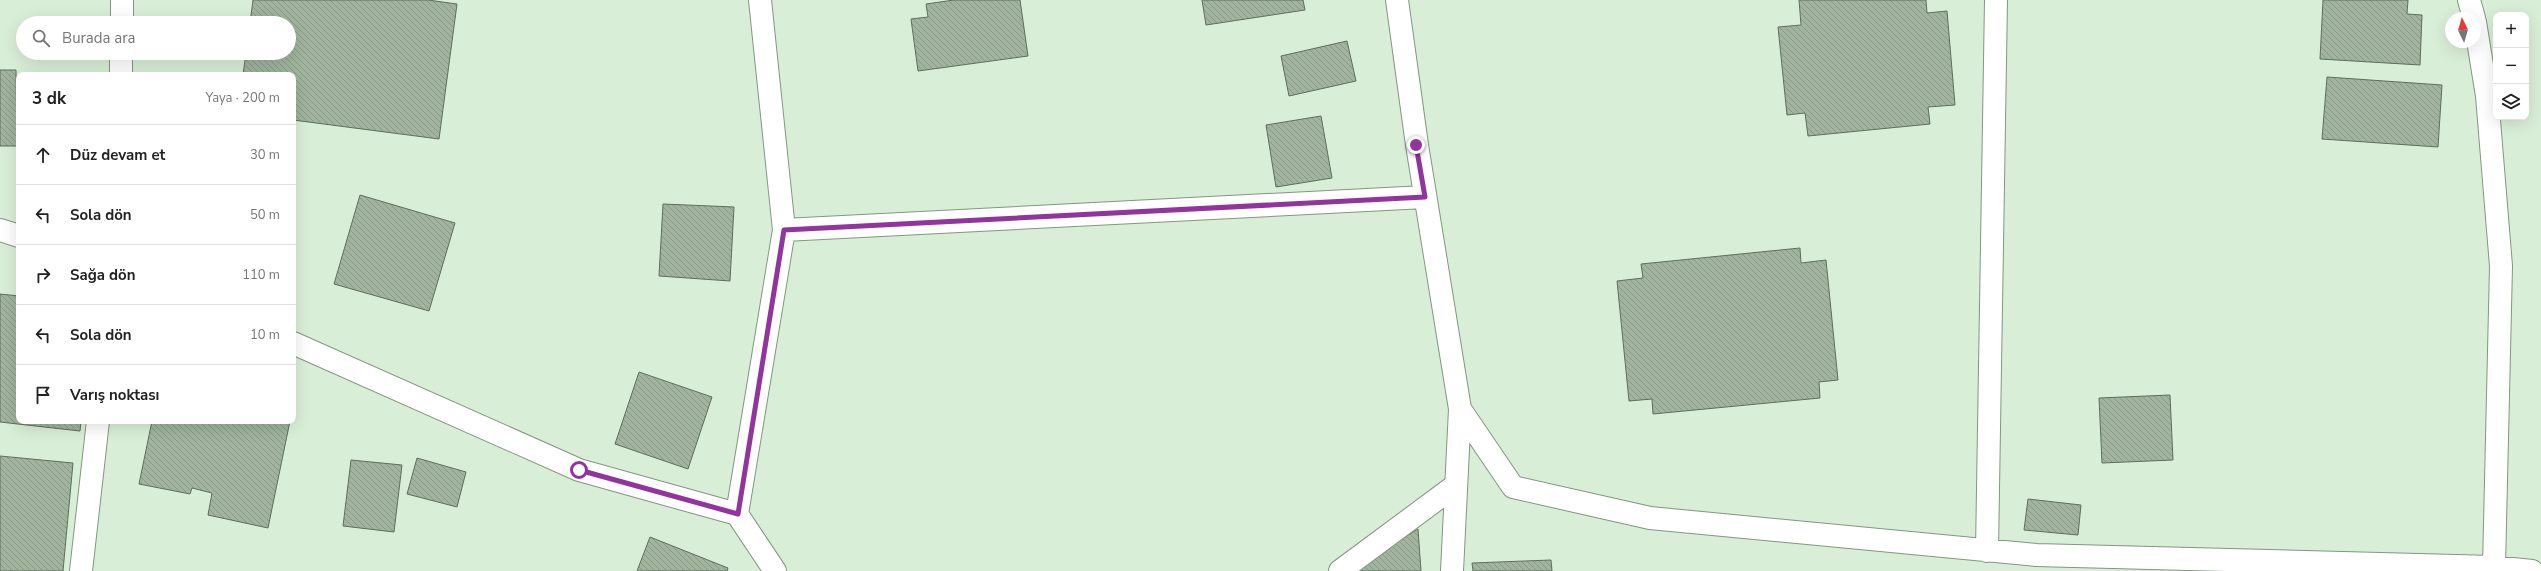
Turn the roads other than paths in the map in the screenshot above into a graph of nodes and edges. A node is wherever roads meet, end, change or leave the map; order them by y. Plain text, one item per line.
1 (122, 0) edge
2 (760, 0) edge
3 (1397, 0) edge
4 (1996, 0) edge
5 (2469, 0) edge
6 (2472, 12) edge
7 (122, 16) edge
8 (2479, 48) edge
9 (121, 60) edge
10 (121, 72) edge
11 (1425, 197) junction
12 (0, 230) edge
13 (784, 230) junction
14 (16, 235) edge
15 (296, 343) edge
16 (1460, 409) junction
17 (98, 424) edge
18 (1456, 485) junction
19 (738, 514) junction
20 (1987, 551) junction
21 (2036, 563) edge
22 (2494, 567) junction
23 (80, 571) edge
24 (776, 571) edge
25 (1340, 571) edge
26 (1452, 571) edge
27 (2532, 571) edge

1 - 7 street
2 - 13 street
3 - 11 street
4 - 20 street
5 - 6 street
8 - 22 street
9 - 10 street
11 - 13 street
11 - 16 street
12 - 14 street
13 - 19 street
15 - 19 street
16 - 18 street
16 - 20 street
17 - 23 street
18 - 25 street
18 - 26 street
19 - 24 street
20 - 21 street
21 - 22 street
22 - 27 street

